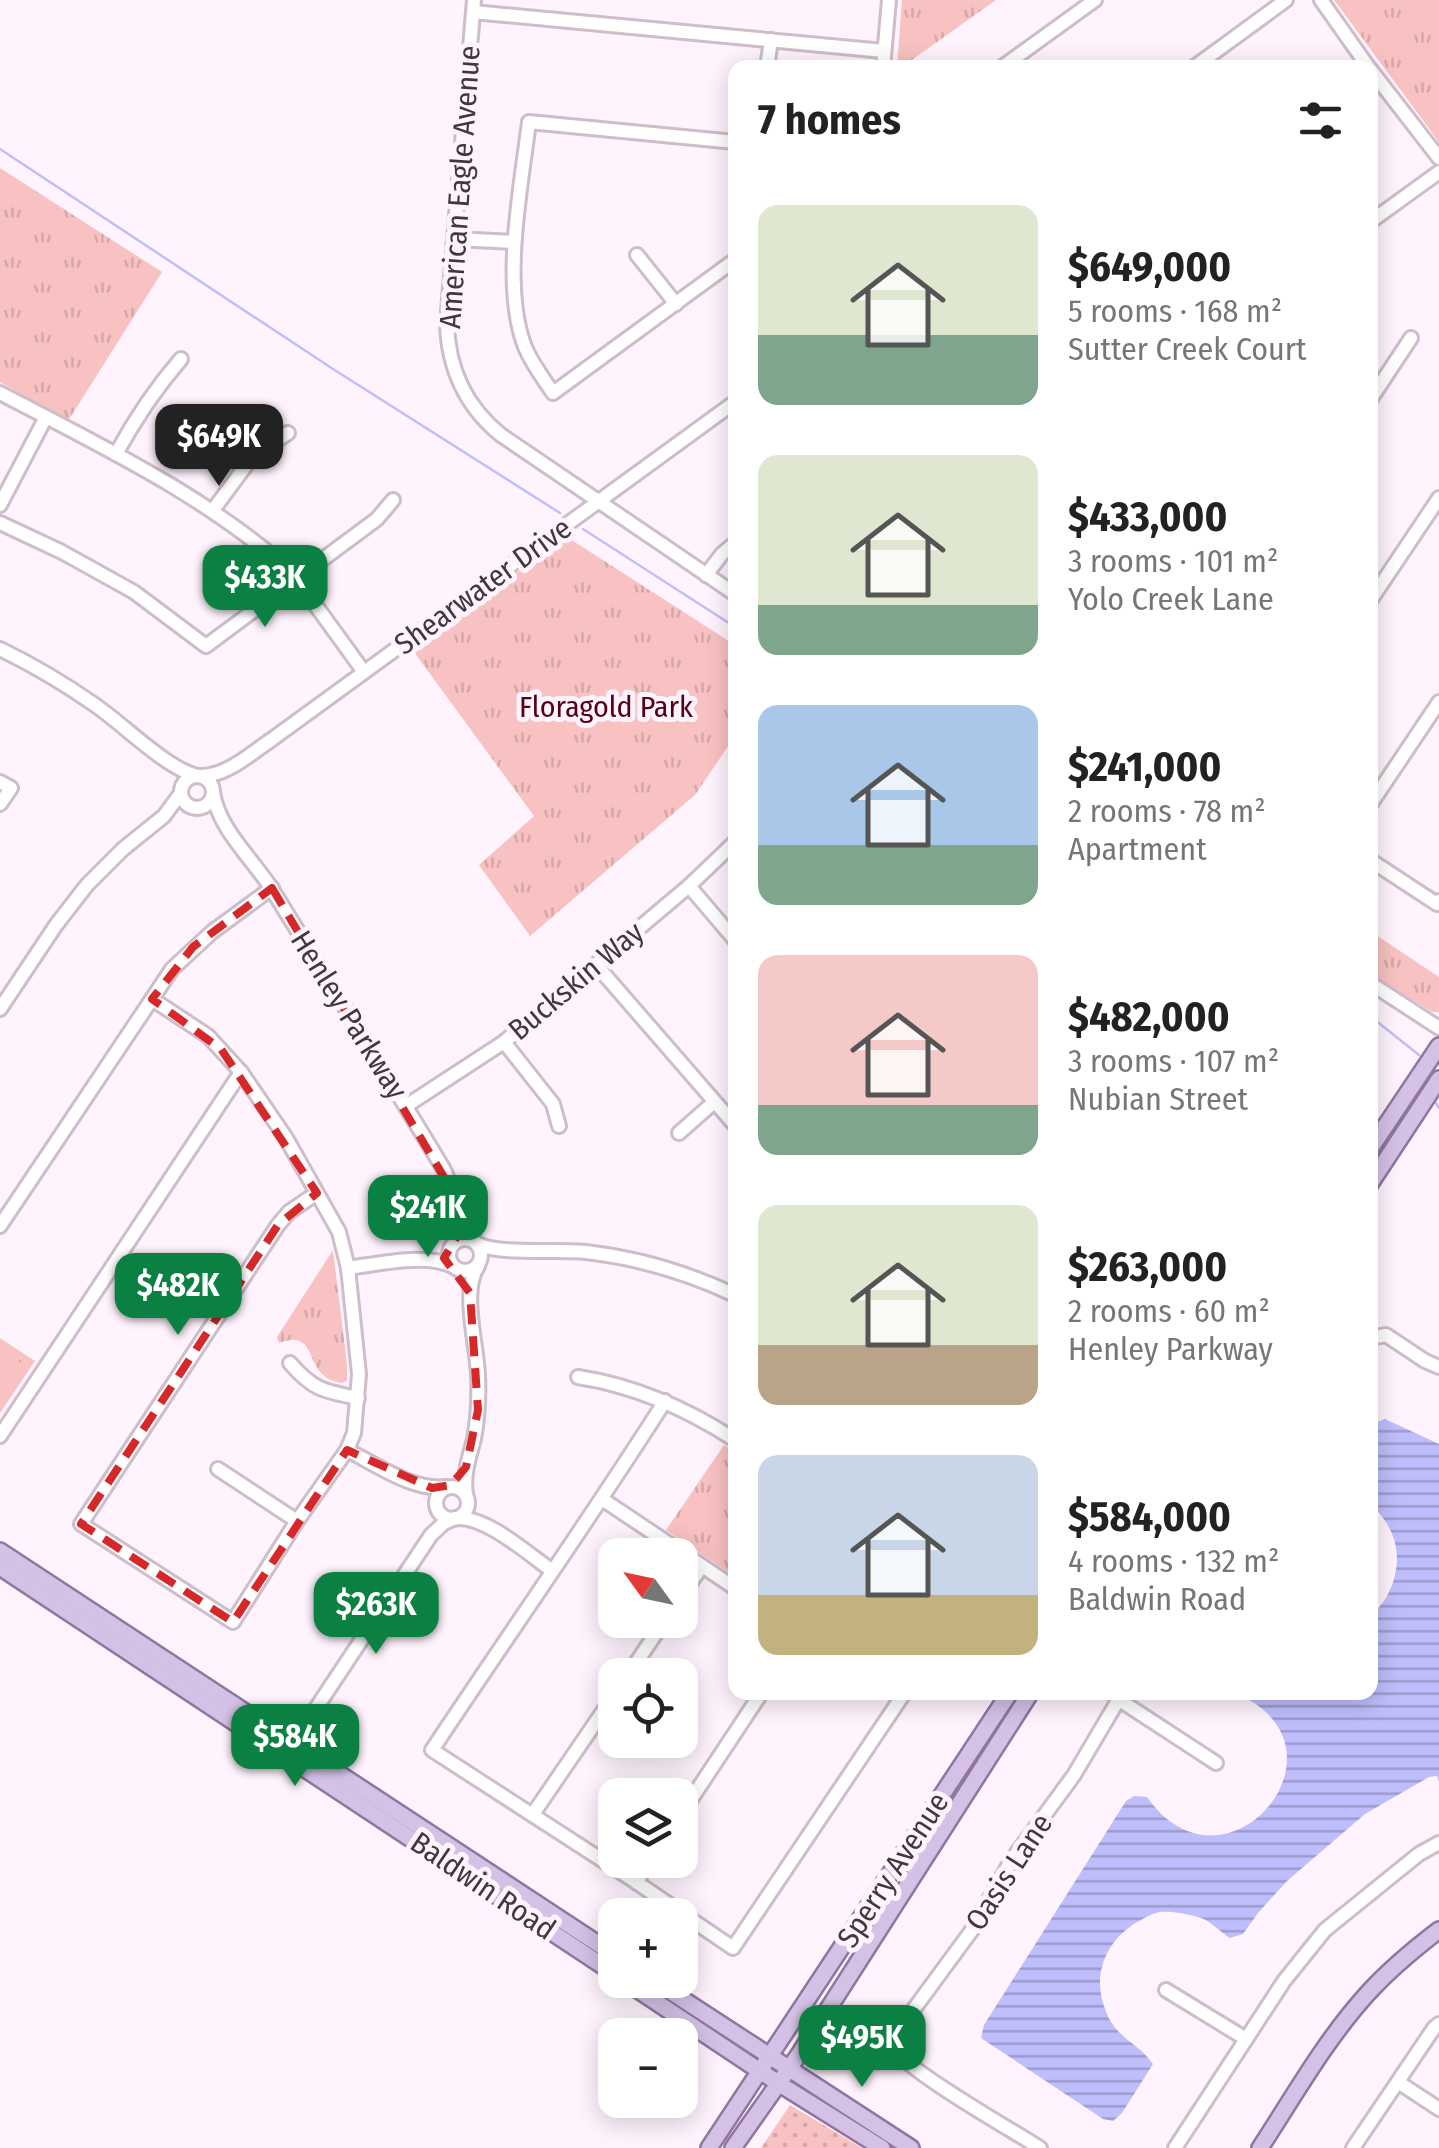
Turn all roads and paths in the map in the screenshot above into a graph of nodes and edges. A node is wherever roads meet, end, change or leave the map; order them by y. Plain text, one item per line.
1 (889, 0) edge
2 (1095, 0) edge
3 (1286, 0) edge
4 (1320, 0) edge
5 (474, 6) edge
6 (771, 40) junction
7 (884, 50) junction
8 (768, 60) edge
9 (883, 60) edge
10 (1012, 60) edge
11 (1204, 60) edge
12 (1362, 60) edge
13 (1378, 82) edge
14 (728, 141) edge
15 (1439, 158) edge
16 (1439, 172) edge
17 (1378, 216) edge
18 (454, 239) junction
19 (514, 242) junction
20 (638, 255) dead end
21 (728, 265) edge
22 (676, 304) junction
23 (1411, 338) dead end
24 (181, 359) dead end
25 (1378, 388) edge
26 (0, 393) edge
27 (728, 407) edge
28 (46, 417) junction
29 (288, 433) dead end
30 (116, 454) junction
31 (1439, 498) edge
32 (393, 500) dead end
33 (597, 502) junction
34 (0, 505) edge
35 (213, 510) junction
36 (0, 523) edge
37 (728, 549) edge
38 (706, 575) junction
39 (299, 578) junction
40 (1378, 579) edge
41 (728, 589) edge
42 (0, 648) edge
43 (364, 672) junction
44 (1439, 702) edge
45 (168, 763) junction
46 (230, 768) junction
47 (199, 776) junction
48 (5, 785) edge
49 (181, 792) junction
50 (214, 792) junction
51 (1378, 792) edge
52 (0, 804) edge
53 (197, 808) junction
54 (164, 816) junction
55 (225, 823) junction
56 (728, 849) edge
57 (1378, 865) edge
58 (689, 886) junction
59 (272, 888) junction
60 (1438, 903) edge
61 (728, 932) edge
62 (597, 966) junction
63 (1378, 988) edge
64 (152, 999) junction
65 (0, 1009) edge
66 (1439, 1028) edge
67 (504, 1042) junction
68 (1439, 1046) edge
69 (241, 1072) junction
70 (1439, 1079) edge
71 (714, 1102) junction
72 (406, 1106) junction
73 (728, 1117) edge
74 (559, 1126) dead end
75 (680, 1133) dead end
76 (1378, 1138) edge
77 (1378, 1172) edge
78 (317, 1193) junction
79 (460, 1213) junction
80 (0, 1226) edge
81 (476, 1242) junction
82 (452, 1246) junction
83 (508, 1250) junction
84 (425, 1260) junction
85 (479, 1264) junction
86 (455, 1267) junction
87 (348, 1268) junction
88 (728, 1292) edge
89 (470, 1293) junction
90 (1378, 1337) edge
91 (290, 1363) dead end
92 (1439, 1366) edge
93 (578, 1377) dead end
94 (358, 1398) junction
95 (664, 1401) junction
96 (0, 1436) edge
97 (728, 1436) edge
98 (348, 1450) junction
99 (466, 1467) junction
100 (218, 1468) dead end
101 (415, 1484) junction
102 (447, 1487) junction
103 (466, 1496) junction
104 (602, 1499) junction
105 (436, 1505) junction
106 (456, 1518) junction
107 (298, 1521) junction
108 (485, 1525) junction
109 (432, 1535) junction
110 (0, 1550) edge
111 (702, 1566) junction
112 (0, 1567) edge
113 (552, 1570) junction
114 (698, 1572) edge
115 (728, 1583) edge
116 (757, 1700) edge
117 (899, 1700) edge
118 (1005, 1700) edge
119 (1026, 1700) edge
120 (1118, 1700) edge
121 (1126, 1700) edge
122 (598, 1719) edge
123 (289, 1749) junction
124 (1216, 1763) dead end
125 (698, 1789) edge
126 (364, 1808) junction
127 (533, 1814) junction
128 (434, 1836) junction
129 (1439, 1843) edge
130 (639, 1878) edge
131 (636, 1882) junction
132 (1439, 1930) edge
133 (598, 1944) edge
134 (598, 1963) edge
135 (1166, 1990) dead end
136 (654, 1998) edge
137 (677, 1998) edge
138 (1439, 2024) edge
139 (1246, 2038) junction
140 (764, 2064) junction
141 (783, 2076) junction
142 (1398, 2082) junction
143 (1439, 2108) edge
144 (709, 2148) edge
145 (733, 2148) edge
146 (882, 2148) edge
147 (910, 2148) edge
148 (1040, 2148) edge
149 (1175, 2148) edge
150 (1260, 2148) edge
151 (1353, 2148) edge

1 - 7 street
2 - 10 street
3 - 11 street
4 - 12 street
5 - 6 street
5 - 18 street, American Eagle Avenue
6 - 7 street
6 - 8 street
7 - 9 street
13 - 15 street
14 - 19 street
16 - 17 street
18 - 19 street
18 - 33 street, American Eagle Avenue
19 - 22 street
20 - 22 street
21 - 22 street
23 - 25 street
24 - 30 street
26 - 28 street
27 - 33 street, Shearwater Drive
28 - 30 street
28 - 34 street
29 - 35 street
30 - 35 street
31 - 40 street
32 - 39 street
33 - 38 street, American Eagle Avenue
33 - 43 street, Shearwater Drive
35 - 39 street
36 - 39 street
37 - 38 street
38 - 41 street, American Eagle Avenue
39 - 43 street
42 - 45 street
43 - 46 street, Shearwater Drive
44 - 51 street
45 - 47 street
45 - 49 street
46 - 47 street, Shearwater Drive
46 - 50 street, Shearwater Drive
47 - 49 street
47 - 50 street
48 - 52 street
49 - 53 street
49 - 54 street
50 - 53 street
50 - 55 street, Henley Parkway
53 - 54 street
53 - 55 street, Henley Parkway
54 - 65 street
55 - 59 street, Henley Parkway
56 - 58 street, Buckskin Way
57 - 60 street
58 - 61 street
58 - 62 street, Buckskin Way
59 - 64 street
59 - 72 street, Henley Parkway
62 - 67 street, Buckskin Way
62 - 71 street
63 - 66 street
64 - 69 street
64 - 80 street
67 - 72 street, Buckskin Way
67 - 74 street
68 - 76 main road
69 - 78 street
69 - 96 street
70 - 77 main road
71 - 73 street
71 - 75 street
72 - 79 street, Henley Parkway
78 - 87 street
78 - 107 street
79 - 81 street, Henley Parkway
79 - 82 street
81 - 82 street
81 - 83 street
81 - 85 street
82 - 84 street
82 - 86 street
83 - 85 street
83 - 88 street
84 - 86 street
84 - 87 street
85 - 86 street
85 - 89 street
86 - 89 street
87 - 94 street
89 - 99 street
90 - 92 street
91 - 94 street
93 - 95 street
94 - 98 street
95 - 97 street
95 - 104 street
98 - 101 street
98 - 107 street
99 - 102 street
99 - 103 street
100 - 107 street
101 - 102 street
101 - 105 street
102 - 103 street
102 - 105 street
103 - 106 street
103 - 108 street
104 - 111 street
104 - 113 street
105 - 106 street
105 - 109 street
106 - 108 street
106 - 109 street
108 - 113 street
109 - 123 street
110 - 123 main road, Baldwin Road
111 - 114 street
111 - 115 street
112 - 123 main road, Baldwin Road
113 - 127 street
116 - 125 street
117 - 131 street
118 - 140 main road, Sperry Avenue
119 - 141 main road, Sperry Avenue
120 - 148 street, Oasis Lane
121 - 124 street
122 - 127 street
123 - 126 main road, Baldwin Road
123 - 128 main road, Baldwin Road
126 - 128 main road
126 - 134 main road, Baldwin Road
127 - 131 street
128 - 133 main road, Baldwin Road
129 - 139 street
130 - 131 street
132 - 150 main road
135 - 139 street
136 - 140 main road
137 - 140 main road
138 - 142 street
139 - 149 street
140 - 141 main road
140 - 144 main road, Sperry Avenue
141 - 145 main road, Sperry Avenue
141 - 146 main road
141 - 147 main road
142 - 143 street
142 - 151 street

